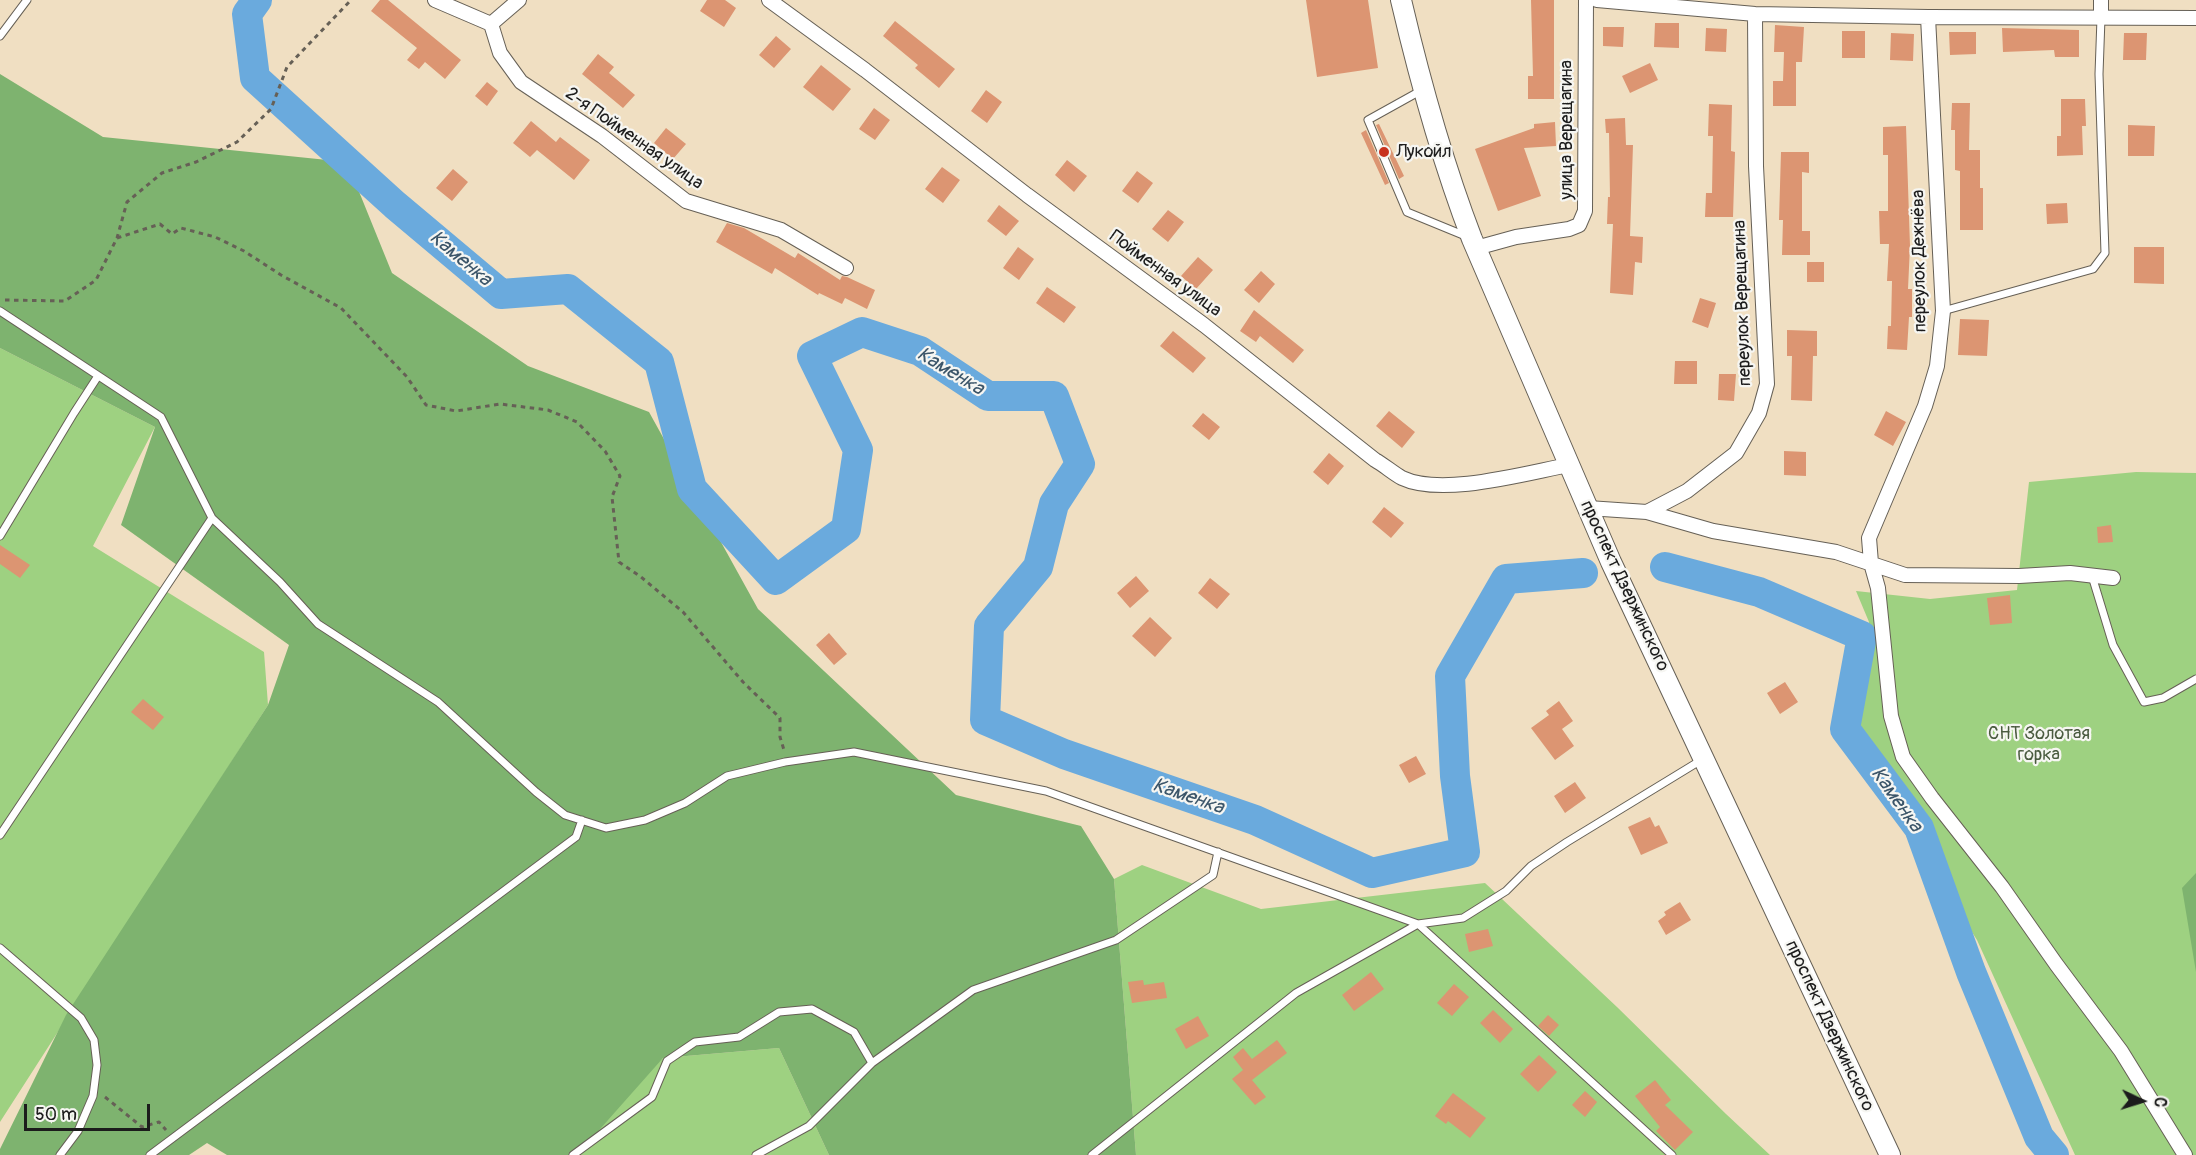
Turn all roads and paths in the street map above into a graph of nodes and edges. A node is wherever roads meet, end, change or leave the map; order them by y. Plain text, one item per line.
1 (27, 0) edge
2 (351, 0) edge
3 (435, 0) edge
4 (519, 0) edge
5 (769, 0) edge
6 (1401, 0) edge
7 (1586, 0) edge
8 (1597, 0) edge
9 (2101, 0) edge
10 (1755, 14) junction
11 (1928, 17) junction
12 (2101, 17) junction
13 (2196, 18) edge
14 (491, 24) junction
15 (0, 36) edge
16 (1422, 90) junction
17 (117, 238) junction
18 (1474, 244) junction
19 (846, 268) dead end
20 (0, 300) edge
21 (0, 311) edge
22 (1943, 311) junction
23 (98, 376) junction
24 (1569, 465) junction
25 (1588, 508) junction
26 (1647, 512) junction
27 (212, 518) junction
28 (0, 536) edge
29 (1871, 563) junction
30 (2092, 576) junction
31 (2113, 578) dead end
32 (2196, 679) edge
33 (1703, 759) junction
34 (784, 762) junction
35 (582, 820) junction
36 (0, 835) edge
37 (1218, 852) junction
38 (1418, 924) junction
39 (0, 948) edge
40 (872, 1063) junction
41 (94, 1090) junction
42 (173, 1138) junction
43 (60, 1155) edge
44 (150, 1155) edge
45 (573, 1155) edge
46 (756, 1155) edge
47 (1092, 1155) edge
48 (1672, 1155) edge
49 (1890, 1155) edge
50 (2185, 1155) edge

1 - 15 lane
2 - 17 path
3 - 14 street
4 - 14 street
5 - 24 street, Пойменная улица
6 - 16 street, проспект Дзержинского
7 - 18 street, улица Верещагина
8 - 10 street
9 - 12 street
10 - 11 street
10 - 26 street, переулок Верещагина
11 - 12 street
11 - 22 street, переулок Дежнёва
12 - 13 street
12 - 22 lane
14 - 19 street, 2-я Пойменная улица
16 - 18 street, проспект Дзержинского
16 - 18 lane
17 - 20 path
17 - 34 path
18 - 24 street, проспект Дзержинского
21 - 23 lane
22 - 29 street, переулок Дежнёва
23 - 27 lane
23 - 28 lane
24 - 25 street, проспект Дзержинского
25 - 26 street
25 - 33 street, проспект Дзержинского
26 - 29 street
27 - 35 lane
27 - 36 lane
29 - 30 street
29 - 50 street, переулок Дежнёва
30 - 31 street
30 - 32 lane
33 - 38 lane
33 - 49 street, проспект Дзержинского
34 - 35 lane
34 - 37 lane
35 - 42 lane
37 - 38 lane
37 - 40 lane
38 - 47 lane
38 - 48 lane
39 - 41 lane
40 - 45 lane
40 - 46 lane
41 - 42 path
41 - 43 lane
42 - 44 lane

